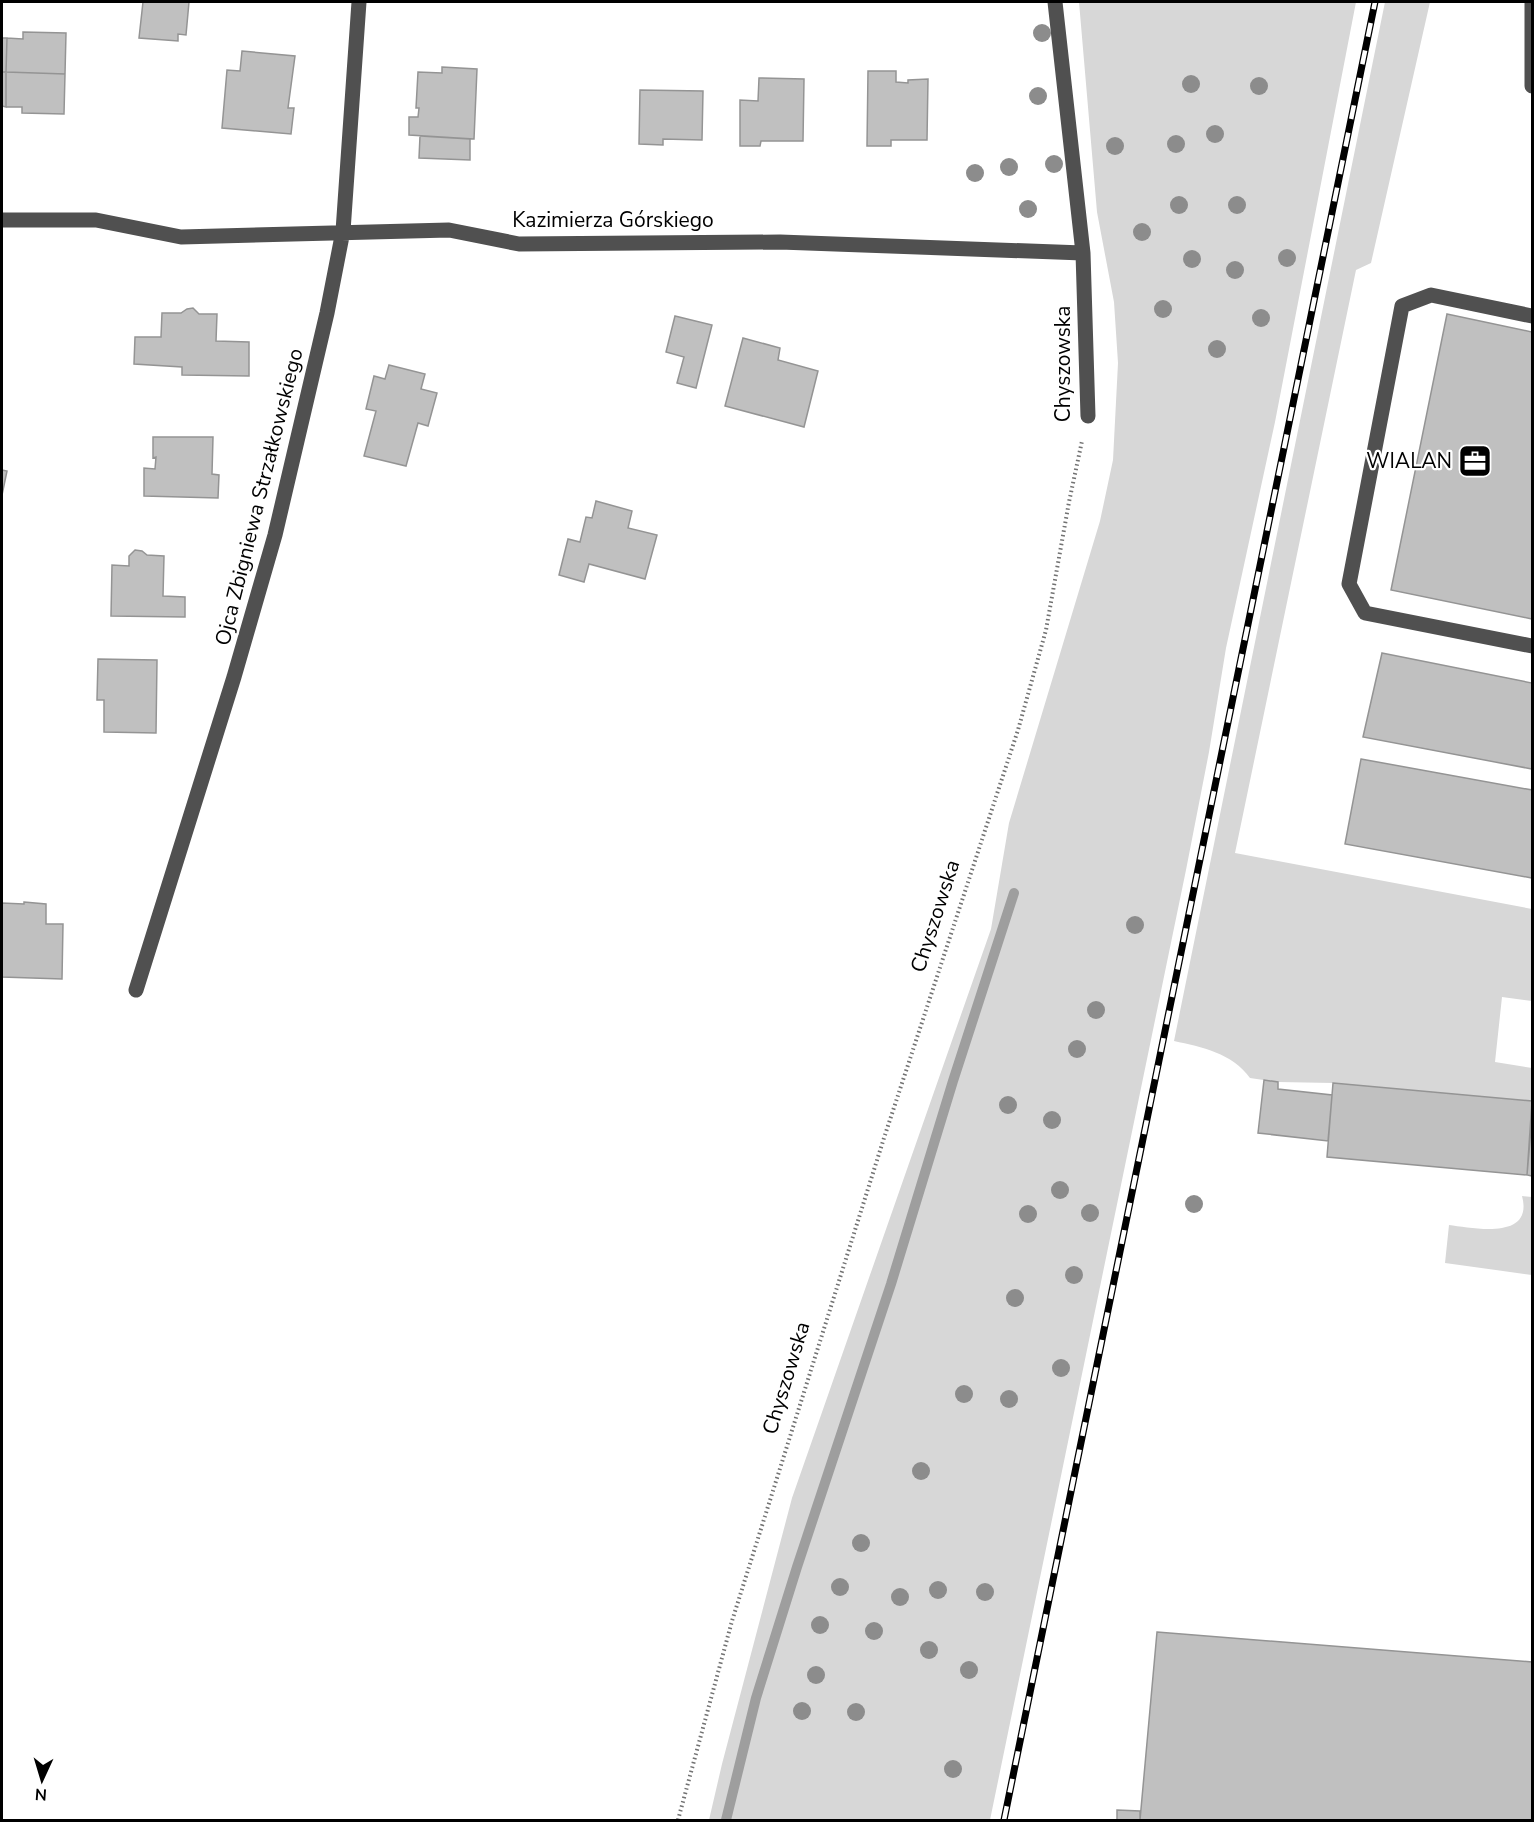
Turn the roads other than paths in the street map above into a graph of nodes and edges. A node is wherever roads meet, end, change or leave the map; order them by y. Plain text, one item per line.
1 (359, 2) edge
2 (1055, 2) edge
3 (1532, 2) edge
4 (1533, 86) edge
5 (2, 220) edge
6 (343, 231) junction
7 (1083, 254) junction
8 (1533, 316) edge
9 (1088, 416) road end
10 (1533, 646) edge
11 (136, 990) dead end

1 - 6 street, Ojca Zbigniewa Strzałkowskiego
2 - 7 street, Chyszowska
3 - 4 street
5 - 6 street, Kazimierza Górskiego
6 - 7 street, Kazimierza Górskiego
6 - 11 street, Ojca Zbigniewa Strzałkowskiego
7 - 9 street, Chyszowska
8 - 10 street

